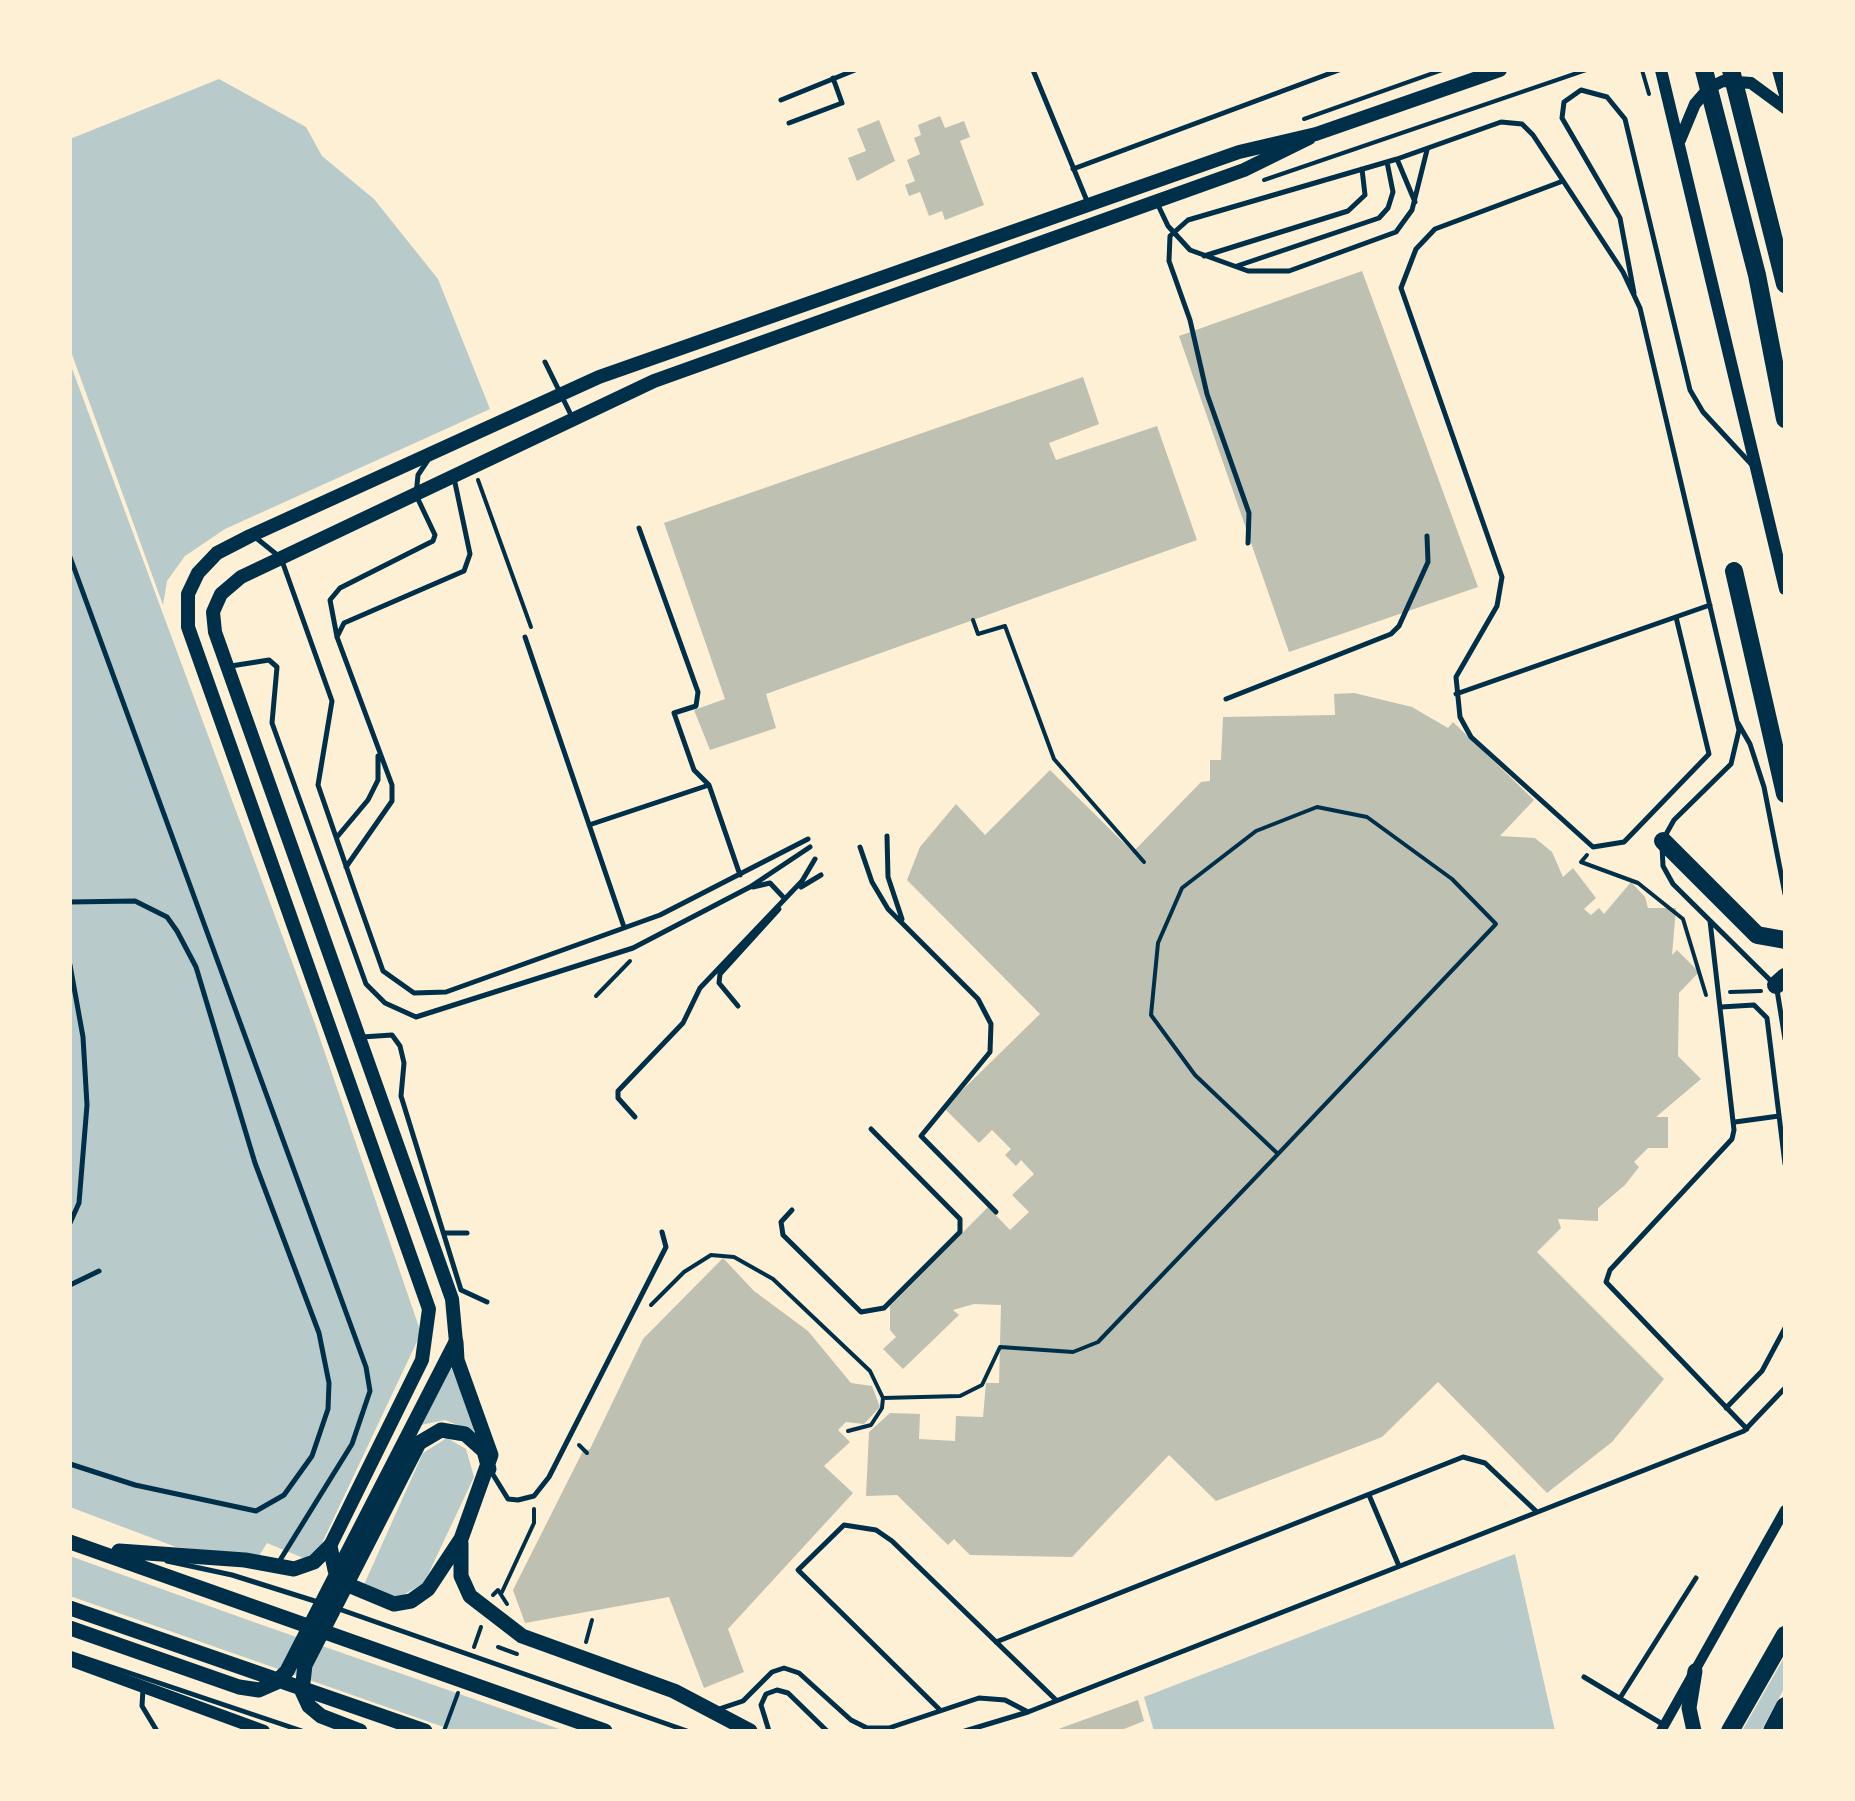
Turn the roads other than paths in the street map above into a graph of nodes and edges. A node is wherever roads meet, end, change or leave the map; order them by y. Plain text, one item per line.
1 (854, 70) edge
2 (1033, 70) edge
3 (1339, 70) edge
4 (1514, 70) edge
5 (1660, 70) edge
6 (1704, 70) edge
7 (1731, 70) edge
8 (1778, 70) edge
9 (1493, 73) edge
10 (834, 78) junction
11 (1785, 96) edge
12 (781, 100) dead end
13 (1785, 108) edge
14 (789, 123) dead end
15 (1316, 134) junction
16 (1680, 142) junction
17 (1428, 148) junction
18 (1397, 159) junction
19 (1387, 162) junction
20 (1073, 169) junction
21 (1362, 169) junction
22 (1563, 181) junction
23 (1158, 202) junction
24 (1414, 202) junction
25 (1088, 204) junction
26 (1204, 256) junction
27 (1234, 267) junction
28 (1785, 284) edge
29 (1634, 296) junction
30 (545, 362) dead end
31 (560, 393) junction
32 (572, 418) junction
33 (1785, 420) edge
34 (436, 448) junction
35 (1759, 472) junction
36 (454, 476) junction
37 (416, 495) junction
38 (639, 528) dead end
39 (250, 536) junction
40 (1426, 536) dead end
41 (1248, 542) dead end
42 (70, 557) edge
43 (281, 558) junction
44 (1734, 571) dead end
45 (1785, 589) edge
46 (1710, 605) junction
47 (1676, 617) junction
48 (337, 636) junction
49 (525, 637) dead end
50 (226, 667) junction
51 (1456, 694) junction
52 (1226, 699) dead end
53 (1736, 720) junction
54 (374, 744) junction
55 (709, 785) junction
56 (1785, 794) edge
57 (589, 825) junction
58 (887, 836) dead end
59 (336, 838) junction
60 (808, 839) dead end
61 (1663, 841) junction
62 (810, 847) dead end
63 (860, 847) dead end
64 (816, 859) dead end
65 (346, 867) junction
66 (821, 875) dead end
67 (740, 876) junction
68 (750, 887) junction
69 (1785, 894) edge
70 (784, 899) junction
71 (70, 902) edge
72 (1710, 921) junction
73 (905, 926) junction
74 (624, 928) junction
75 (1785, 940) edge
76 (70, 966) edge
77 (1780, 981) edge
78 (738, 1006) dead end
79 (1721, 1007) junction
80 (359, 1038) junction
81 (1785, 1040) edge
82 (1779, 1116) junction
83 (635, 1117) dead end
84 (1735, 1122) junction
85 (872, 1129) dead end
86 (1785, 1164) edge
87 (792, 1210) dead end
88 (996, 1212) dead end
89 (70, 1223) edge
90 (662, 1232) dead end
91 (444, 1233) junction
92 (467, 1233) dead end
93 (99, 1271) dead end
94 (70, 1286) edge
95 (487, 1302) dead end
96 (1785, 1328) edge
97 (456, 1342) junction
98 (1785, 1388) edge
99 (1726, 1408) junction
100 (1747, 1429) junction
101 (70, 1464) edge
102 (489, 1469) junction
103 (1369, 1494) junction
104 (1785, 1510) edge
105 (1537, 1512) junction
106 (362, 1537) junction
107 (461, 1539) junction
108 (70, 1541) edge
109 (330, 1546) junction
110 (139, 1555) junction
111 (1399, 1566) junction
112 (276, 1567) junction
113 (1696, 1578) dead end
114 (70, 1608) edge
115 (70, 1628) edge
116 (1785, 1635) edge
117 (996, 1642) junction
118 (70, 1653) edge
119 (70, 1660) edge
120 (1695, 1671) junction
121 (1584, 1677) dead end
122 (143, 1689) junction
123 (1620, 1698) junction
124 (1056, 1700) junction
125 (1785, 1706) edge
126 (712, 1710) junction
127 (940, 1710) junction
128 (1028, 1712) junction
129 (1662, 1728) edge
130 (157, 1731) edge
131 (264, 1731) edge
132 (302, 1731) edge
133 (360, 1731) edge
134 (425, 1731) edge
135 (606, 1731) edge
136 (687, 1731) edge
137 (750, 1731) edge
138 (770, 1731) edge
139 (827, 1731) edge
140 (965, 1731) edge
141 (1694, 1731) edge
142 (1730, 1731) edge
143 (1772, 1731) edge

1 - 10 lane
2 - 20 lane
3 - 20 lane
4 - 9 main road
5 - 16 street
6 - 33 highway
7 - 28 highway
8 - 11 street
9 - 15 main road
10 - 12 lane
10 - 14 lane
13 - 16 street
15 - 23 main road
15 - 25 main road
16 - 35 street
17 - 18 lane
17 - 22 lane
17 - 24 lane
18 - 19 lane
18 - 24 lane
19 - 21 lane
19 - 27 lane
20 - 25 lane
21 - 26 lane
21 - 41 lane
22 - 29 lane
22 - 51 lane
23 - 26 lane
23 - 32 main road
24 - 27 lane
25 - 31 main road
26 - 27 lane
29 - 35 lane
29 - 46 lane
30 - 31 lane
31 - 32 lane
31 - 34 main road
32 - 36 main road
34 - 37 lane
34 - 39 main road
35 - 45 street
36 - 37 main road
36 - 48 lane
37 - 43 main road
37 - 48 lane
38 - 55 lane
39 - 43 lane
39 - 109 main road
40 - 52 lane
42 - 112 lane
43 - 50 main road
43 - 59 lane
44 - 56 highway
46 - 47 lane
46 - 53 lane
47 - 51 lane
47 - 51 lane
48 - 54 lane
49 - 57 lane
50 - 68 lane
50 - 80 main road
53 - 61 lane
53 - 69 lane
54 - 59 lane
54 - 65 lane
55 - 57 lane
55 - 67 lane
57 - 74 lane
58 - 73 lane
59 - 65 lane
60 - 67 lane
61 - 72 lane
61 - 75 highway
62 - 68 lane
63 - 73 lane
64 - 70 lane
65 - 74 lane
66 - 78 lane
67 - 74 lane
68 - 70 lane
70 - 83 lane
71 - 101 lane
72 - 77 lane
72 - 79 lane
73 - 88 lane
76 - 89 lane
77 - 81 lane
79 - 82 lane
79 - 84 lane
80 - 91 lane
80 - 97 main road
82 - 84 lane
82 - 86 lane
84 - 99 lane
85 - 87 lane
90 - 102 lane
91 - 92 lane
91 - 95 lane
93 - 94 lane
96 - 99 lane
97 - 102 main road
97 - 106 main road
98 - 100 lane
99 - 100 lane
100 - 105 lane
102 - 106 main road
102 - 107 main road
103 - 105 lane
103 - 111 lane
103 - 117 lane
104 - 120 street
105 - 111 lane
106 - 115 main road
106 - 133 main road
107 - 109 main road
107 - 126 main road
108 - 110 main road
108 - 135 main road
109 - 112 main road
110 - 112 main road
110 - 136 lane
111 - 124 lane
113 - 123 lane
114 - 134 main road
116 - 142 highway
117 - 124 lane
117 - 127 lane
118 - 132 lane
119 - 122 street
120 - 129 street
120 - 141 main road
121 - 123 lane
122 - 130 lane
122 - 131 street
123 - 129 lane
124 - 128 lane
125 - 143 highway
126 - 127 lane
126 - 137 main road
127 - 128 lane
128 - 140 lane
138 - 139 lane

